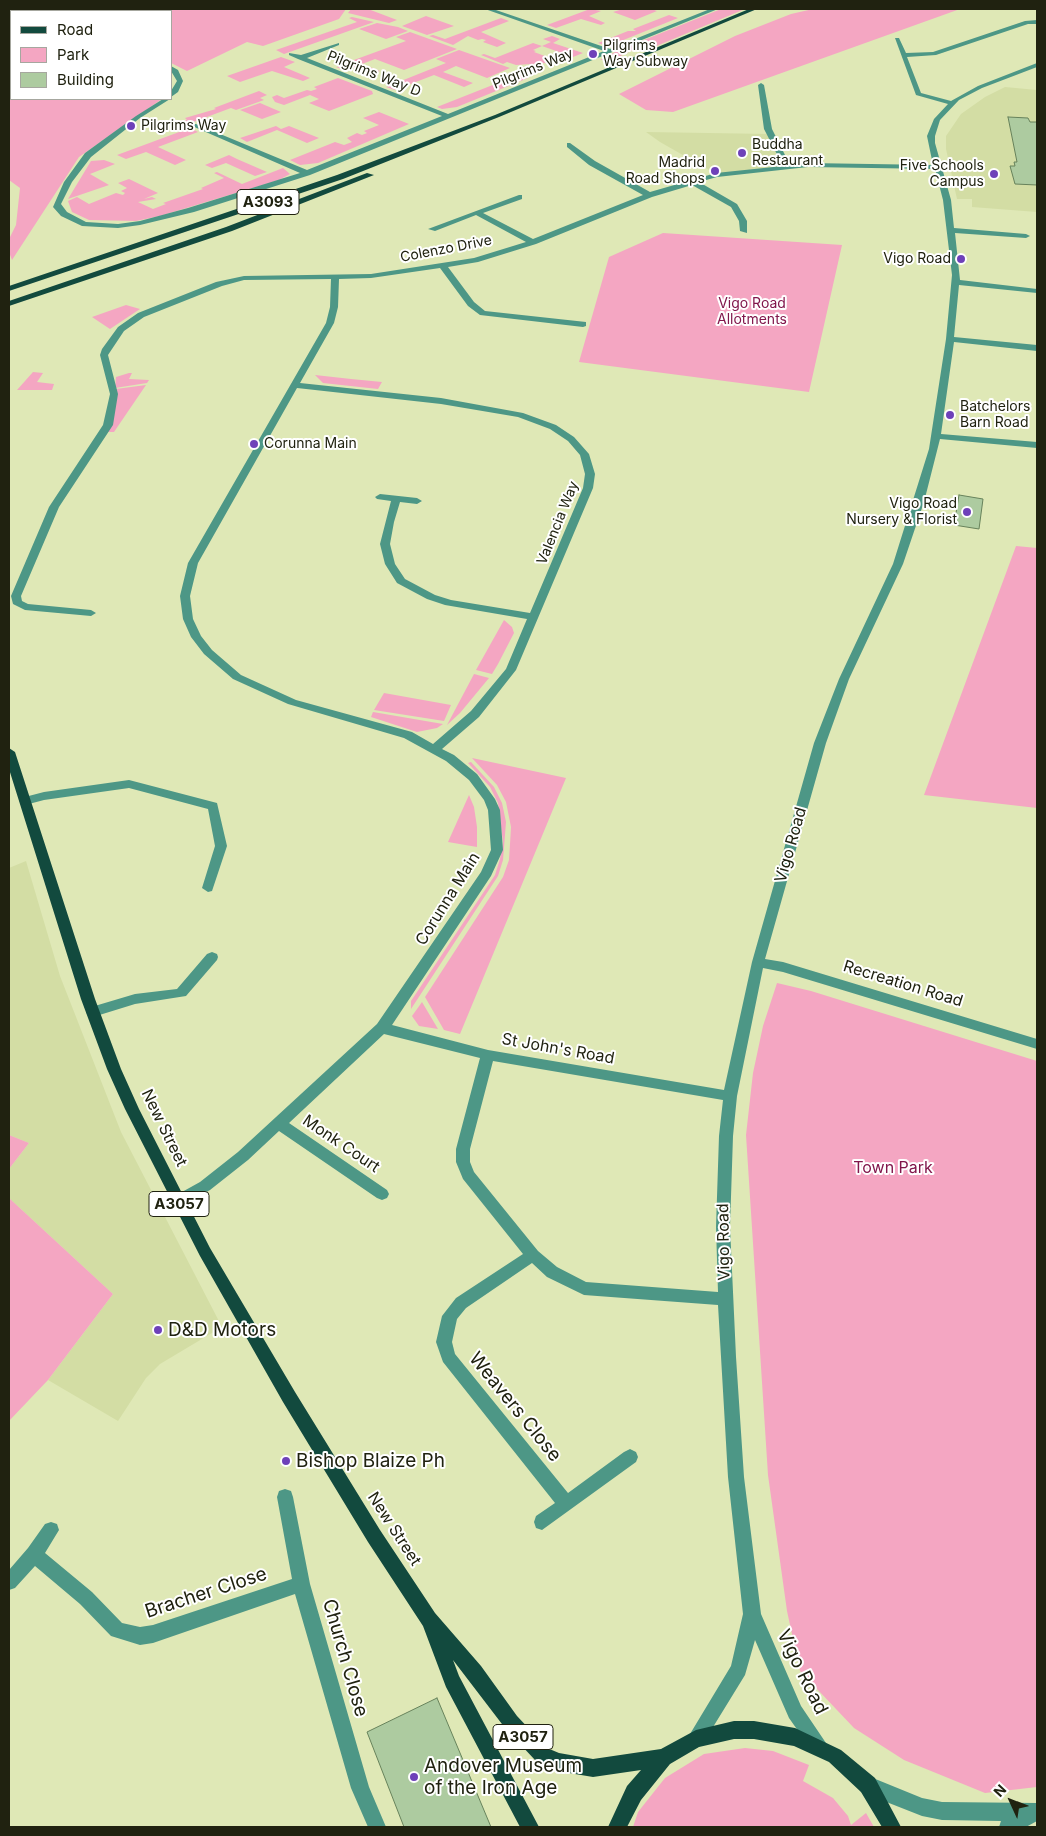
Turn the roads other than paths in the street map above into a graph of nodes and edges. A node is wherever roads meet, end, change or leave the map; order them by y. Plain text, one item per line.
1 (488, 9) edge
2 (715, 9) edge
3 (754, 9) edge
4 (1037, 22) edge
5 (897, 39) dead end
6 (338, 44) dead end
7 (608, 51) junction
8 (291, 54) dead end
9 (904, 55) junction
10 (300, 58) junction
11 (1037, 65) edge
12 (172, 69) edge
13 (760, 85) dead end
14 (172, 94) edge
15 (166, 100) edge
16 (951, 103) junction
17 (448, 116) junction
18 (497, 116) junction
19 (194, 125) dead end
20 (570, 145) dead end
21 (787, 166) junction
22 (939, 167) junction
23 (307, 174) junction
24 (691, 181) junction
25 (649, 195) junction
26 (519, 196) dead end
27 (476, 212) junction
28 (432, 229) dead end
29 (952, 230) junction
30 (744, 232) dead end
31 (1026, 236) dead end
32 (533, 242) junction
33 (443, 266) junction
34 (335, 278) junction
35 (956, 282) junction
36 (9, 289) edge
37 (1037, 291) edge
38 (9, 304) edge
39 (583, 324) dead end
40 (950, 339) junction
41 (1037, 348) edge
42 (296, 385) junction
43 (936, 436) junction
44 (1037, 445) edge
45 (380, 497) dead end
46 (396, 499) junction
47 (416, 501) dead end
48 (91, 614) dead end
49 (533, 617) junction
50 (436, 748) junction
51 (9, 752) edge
52 (25, 801) junction
53 (208, 888) dead end
54 (212, 956) dead end
55 (758, 962) junction
56 (93, 1012) junction
57 (382, 1028) junction
58 (1037, 1044) edge
59 (488, 1055) junction
60 (730, 1096) junction
61 (280, 1124) junction
62 (382, 1194) dead end
63 (178, 1201) junction
64 (532, 1255) junction
65 (726, 1299) junction
66 (630, 1457) dead end
67 (285, 1497) dead end
68 (566, 1504) junction
69 (542, 1522) dead end
70 (51, 1530) dead end
71 (34, 1554) junction
72 (9, 1582) edge
73 (301, 1584) junction
74 (752, 1614) junction
75 (429, 1619) junction
76 (696, 1739) junction
77 (819, 1746) junction
78 (664, 1758) junction
79 (868, 1785) junction
80 (1036, 1812) edge
81 (376, 1827) edge
82 (530, 1827) edge
83 (617, 1827) edge
84 (892, 1827) edge
85 (1008, 1827) edge

1 - 7 street
2 - 7 street, Pilgrims Way
3 - 18 main road, A3093
4 - 9 street
5 - 9 street
6 - 10 street
7 - 17 street, Pilgrims Way
8 - 10 street, Pilgrims Way D
9 - 16 street
10 - 17 street, Pilgrims Way D
11 - 16 street, Vigo Road
12 - 14 street
13 - 21 street
15 - 23 street, Pilgrims Way
16 - 22 street, Vigo Road
17 - 23 street, Pilgrims Way
18 - 36 main road, A3093
18 - 38 main road, A3093
19 - 23 street
20 - 25 street
21 - 22 street, Colenzo Drive
21 - 24 street, Colenzo Drive
22 - 29 street, Vigo Road
24 - 25 street, Colenzo Drive
24 - 30 street
25 - 32 street, Colenzo Drive
26 - 27 street
27 - 28 street
27 - 32 street
29 - 31 street
29 - 35 street, Vigo Road
32 - 33 street, Colenzo Drive
33 - 34 street, Colenzo Drive
33 - 39 street
34 - 42 street, Corunna Main
34 - 48 street, Colenzo Drive
35 - 37 street
35 - 40 street, Vigo Road
40 - 41 street
40 - 43 street, Vigo Road
42 - 49 street, Valencia Way
42 - 50 street, Corunna Main
43 - 44 street
43 - 55 street, Vigo Road
45 - 46 street
46 - 47 street
46 - 49 street
49 - 50 street, Valencia Way
50 - 57 street, Corunna Main
51 - 52 main road, New Street / A3057
52 - 53 street
52 - 56 main road, New Street / A3057
54 - 56 street
55 - 58 street, Recreation Road
55 - 60 street, Vigo Road
56 - 63 main road, New Street / A3057
57 - 59 street, St John's Road
57 - 61 street, Corunna Main
59 - 60 street, St John's Road
59 - 64 street
60 - 65 street, Vigo Road
61 - 62 street, Monk Court
61 - 63 street, Corunna Main
63 - 75 main road, New Street / A3057
64 - 65 street
64 - 68 street, Weavers Close
65 - 74 street, Vigo Road
66 - 68 street
67 - 73 street, Church Close
68 - 69 street
70 - 71 street
71 - 72 street
71 - 73 street, Bracher Close
73 - 81 street, Church Close
74 - 76 street, Vigo Road
74 - 77 street, Vigo Road
75 - 78 main road, New Street / A3057
75 - 82 main road, New Street / A3057
76 - 77 main road, A3057
76 - 78 main road, A3057
77 - 79 main road, A3057
78 - 83 main road, A3057
79 - 80 street
79 - 84 main road, A3057
80 - 85 street

